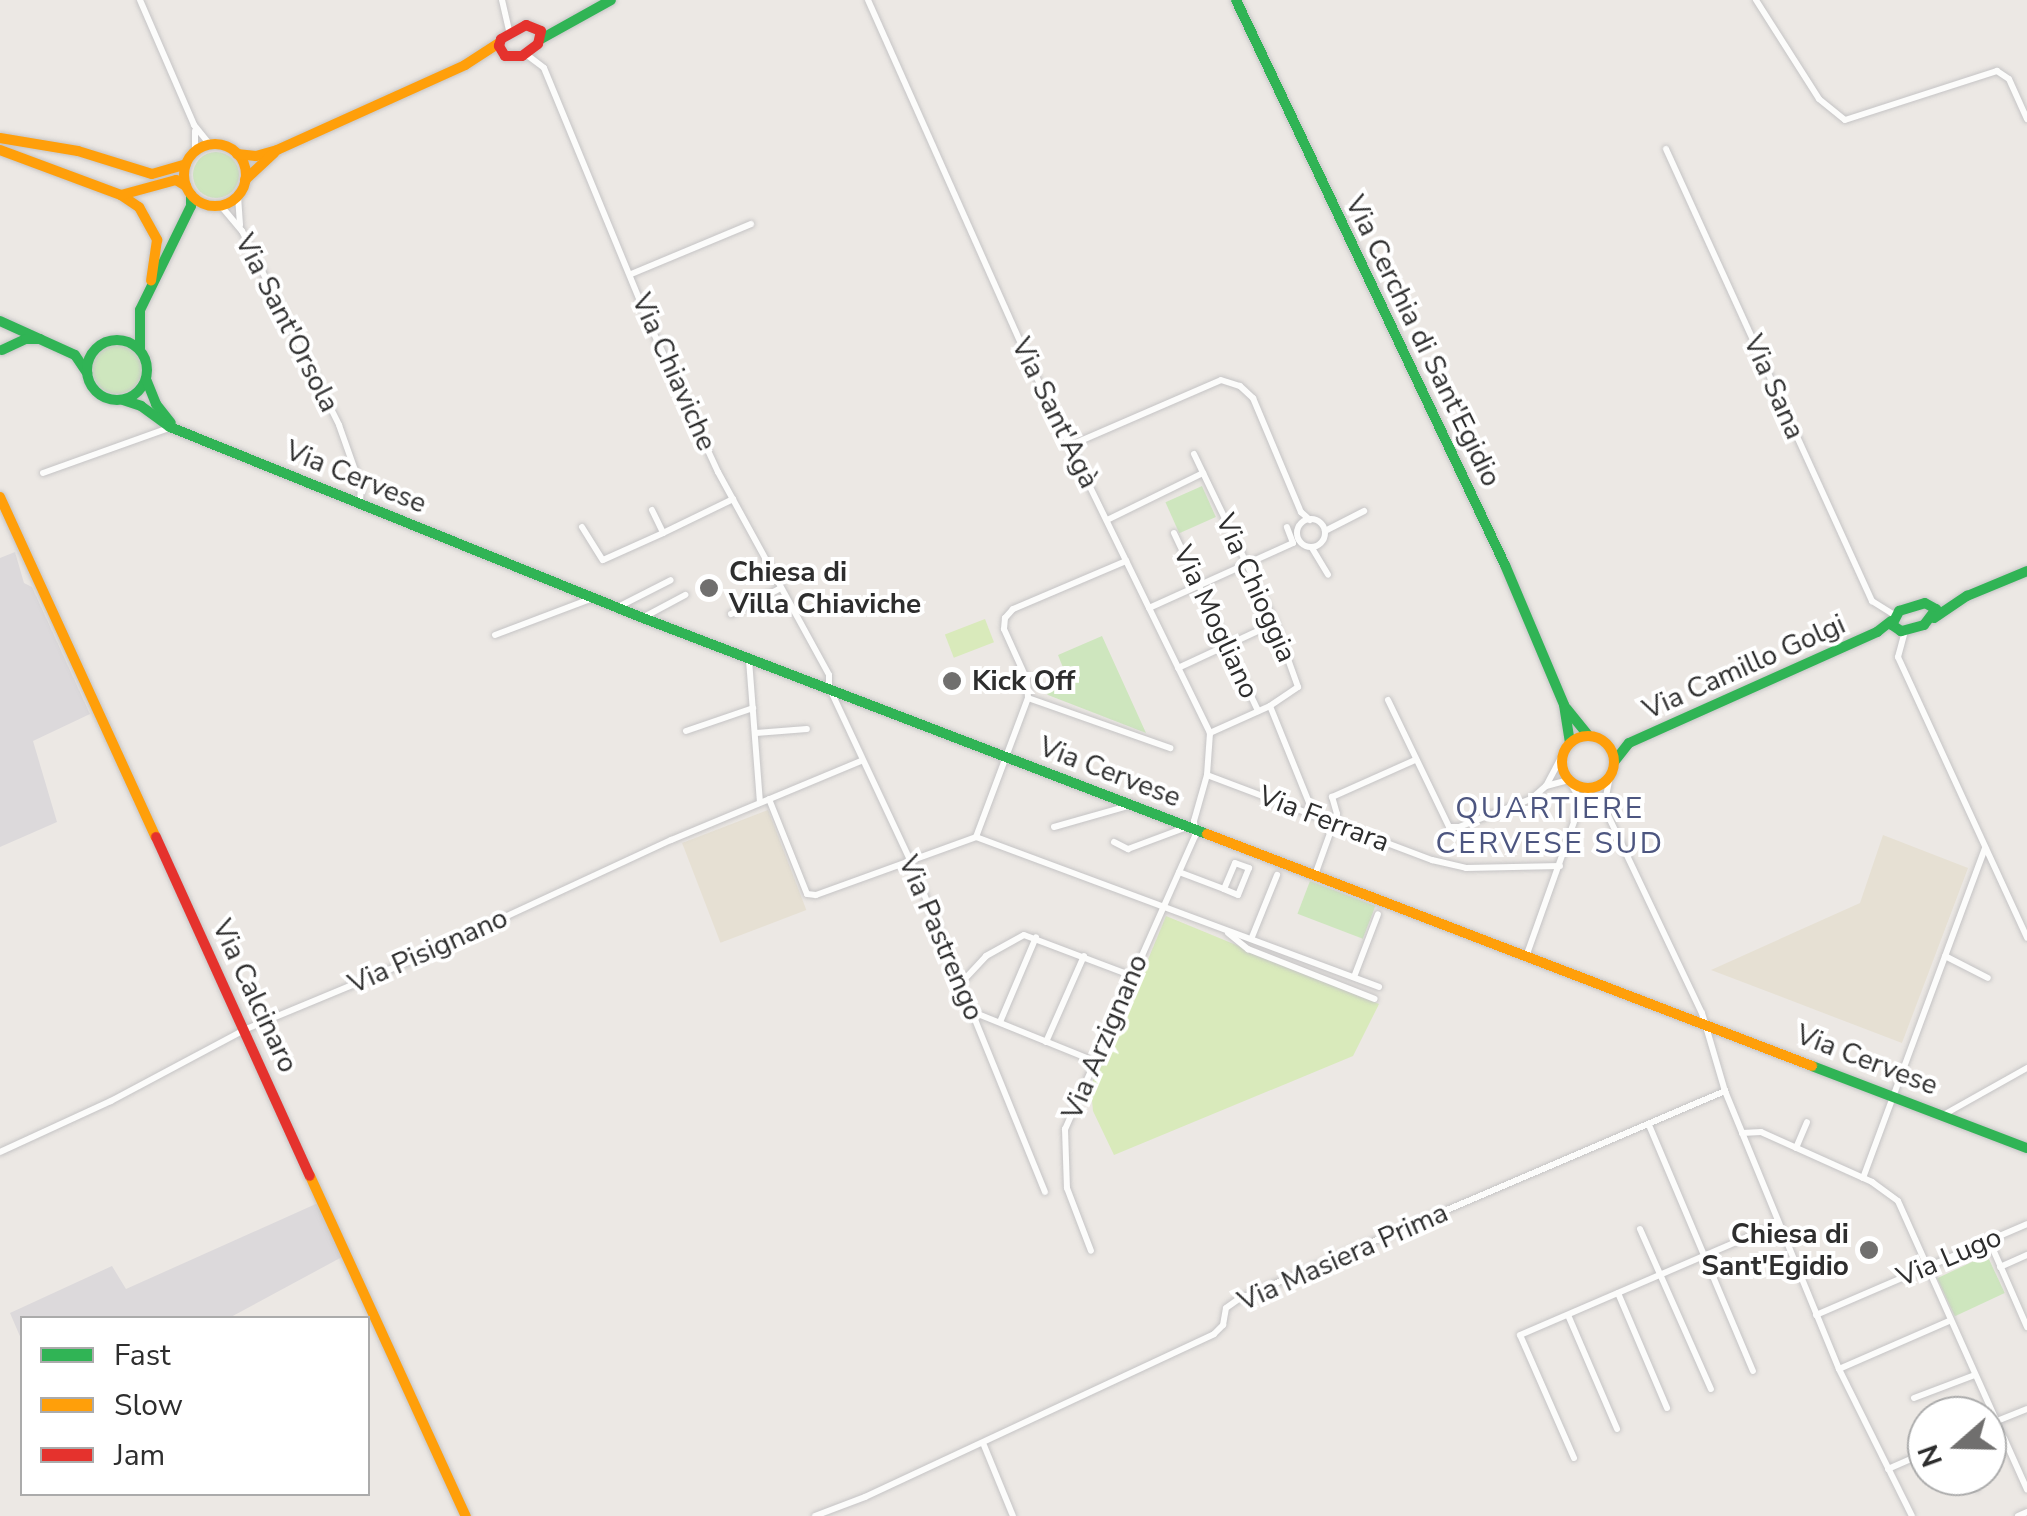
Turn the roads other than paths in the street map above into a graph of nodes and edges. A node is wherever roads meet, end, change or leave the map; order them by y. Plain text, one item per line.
1 (140, 0) edge
2 (612, 0) edge
3 (868, 0) edge
4 (1236, 0) edge
5 (1756, 0) edge
6 (504, 4) edge
7 (572, 18) junction
8 (522, 26) junction
9 (536, 26) junction
10 (509, 31) junction
11 (539, 42) junction
12 (499, 43) junction
13 (526, 54) junction
14 (505, 56) junction
15 (465, 66) junction
16 (544, 68) junction
17 (2027, 119) edge
18 (194, 125) junction
19 (0, 138) edge
20 (210, 145) junction
21 (1666, 149) dead end
22 (277, 150) junction
23 (2, 152) edge
24 (195, 152) junction
25 (237, 154) junction
26 (186, 164) junction
27 (246, 180) junction
28 (189, 190) junction
29 (121, 195) junction
30 (238, 196) junction
31 (215, 206) junction
32 (752, 224) dead end
33 (180, 226) junction
34 (242, 230) junction
35 (630, 274) junction
36 (152, 281) junction
37 (140, 310) junction
38 (0, 321) edge
39 (116, 340) junction
40 (50, 342) junction
41 (97, 347) junction
42 (140, 350) junction
43 (1, 352) edge
44 (86, 372) junction
45 (146, 379) junction
46 (123, 400) junction
47 (154, 418) junction
48 (175, 429) junction
49 (151, 432) junction
50 (1071, 445) junction
51 (1194, 454) dead end
52 (43, 473) dead end
53 (1203, 473) junction
54 (0, 497) edge
55 (733, 499) junction
56 (360, 502) junction
57 (652, 510) dead end
58 (1364, 511) dead end
59 (1301, 512) junction
60 (1107, 520) junction
61 (1310, 520) junction
62 (1300, 526) junction
63 (582, 527) dead end
64 (1287, 527) dead end
65 (1324, 528) junction
66 (664, 532) junction
67 (1174, 534) dead end
68 (1296, 541) junction
69 (1321, 543) junction
70 (1311, 547) junction
71 (1319, 554) junction
72 (1126, 561) junction
73 (1247, 564) junction
74 (2027, 571) edge
75 (1328, 575) dead end
76 (671, 580) dead end
77 (1198, 586) junction
78 (780, 588) junction
79 (686, 595) dead end
80 (1967, 596) junction
81 (594, 598) junction
82 (1926, 603) junction
83 (617, 608) junction
84 (1149, 608) junction
85 (732, 614) dead end
86 (642, 618) junction
87 (1931, 620) junction
88 (1276, 624) junction
89 (1897, 624) junction
90 (495, 635) dead end
91 (1227, 645) junction
92 (749, 658) junction
93 (1178, 668) junction
94 (830, 687) junction
95 (1028, 698) junction
96 (1388, 700) dead end
97 (1564, 705) junction
98 (1270, 706) junction
99 (753, 708) junction
100 (1258, 712) junction
101 (807, 730) dead end
102 (686, 731) dead end
103 (756, 733) junction
104 (1210, 733) junction
105 (1588, 736) junction
106 (1603, 741) junction
107 (1570, 743) junction
108 (1629, 743) junction
109 (1170, 748) dead end
110 (1563, 754) junction
111 (1007, 756) junction
112 (1415, 760) junction
113 (861, 761) junction
114 (1614, 762) junction
115 (1208, 775) junction
116 (1610, 776) junction
117 (1569, 780) junction
118 (1546, 786) junction
119 (1591, 788) junction
120 (764, 801) junction
121 (1580, 802) junction
122 (1133, 805) junction
123 (1314, 815) junction
124 (1334, 822) junction
125 (1054, 827) dead end
126 (1191, 828) junction
127 (976, 837) junction
128 (1114, 842) dead end
129 (1984, 848) junction
130 (910, 862) junction
131 (1560, 866) junction
132 (1179, 872) junction
133 (1277, 875) dead end
134 (1315, 875) junction
135 (1224, 889) junction
136 (1163, 908) junction
137 (1378, 914) dead end
138 (1227, 932) junction
139 (1036, 937) junction
140 (1252, 938) junction
141 (2027, 938) edge
142 (1527, 954) junction
143 (1084, 956) junction
144 (1946, 956) junction
145 (1130, 974) junction
146 (1354, 977) junction
147 (1988, 978) dead end
148 (961, 984) junction
149 (1379, 987) dead end
150 (1374, 999) dead end
151 (973, 1012) junction
152 (1000, 1022) junction
153 (1705, 1022) junction
154 (246, 1029) junction
155 (1046, 1042) junction
156 (1092, 1060) junction
157 (2027, 1068) edge
158 (1725, 1092) junction
159 (1894, 1096) junction
160 (1945, 1114) junction
161 (1807, 1122) dead end
162 (1648, 1125) junction
163 (1742, 1133) junction
164 (1796, 1148) junction
165 (2027, 1148) edge
166 (0, 1152) edge
167 (1862, 1178) junction
168 (1045, 1192) dead end
169 (1778, 1224) junction
170 (2027, 1224) edge
171 (1640, 1229) dead end
172 (1989, 1240) junction
173 (1091, 1251) dead end
174 (2027, 1254) edge
175 (1704, 1256) junction
176 (1927, 1266) junction
177 (2000, 1267) junction
178 (1660, 1276) junction
179 (1618, 1293) junction
180 (2027, 1304) edge
181 (2018, 1308) junction
182 (1568, 1315) junction
183 (1816, 1315) junction
184 (1950, 1320) junction
185 (2027, 1327) edge
186 (1839, 1369) junction
187 (1753, 1371) dead end
188 (1975, 1375) junction
189 (1711, 1388) dead end
190 (1919, 1396) edge
191 (1985, 1396) edge
192 (1667, 1408) dead end
193 (1617, 1430) dead end
194 (983, 1443) junction
195 (2007, 1445) edge
196 (1574, 1458) dead end
197 (1907, 1461) edge
198 (1888, 1469) junction
199 (2027, 1489) edge
200 (2027, 1512) edge
201 (466, 1516) edge
202 (815, 1516) edge
203 (1013, 1516) edge
204 (1912, 1516) edge
205 (2018, 1516) edge

1 - 18 street
2 - 7 main road
3 - 50 street, Via Sant'Agà
4 - 97 main road, Via Cerchia di Sant'Egidio
5 - 17 street
6 - 8 street
6 - 10 street
7 - 9 main road
7 - 11 main road
8 - 9 main road
8 - 10 main road
9 - 11 main road
10 - 12 main road
11 - 13 main road
11 - 16 street
12 - 14 main road
12 - 15 main road
13 - 14 main road
13 - 16 street, Via Chiaviche
14 - 15 main road
15 - 22 main road
16 - 35 street, Via Chiaviche
18 - 20 street
18 - 24 street
19 - 26 main road
20 - 24 main road
20 - 25 main road
21 - 89 street, Via Sana
22 - 25 main road
22 - 27 main road
23 - 29 main road
24 - 26 main road
25 - 27 main road
26 - 28 main road
27 - 30 main road
28 - 29 main road
28 - 31 main road
28 - 33 main road
29 - 36 main road
30 - 31 main road
30 - 34 street
31 - 33 main road
31 - 34 street, Via Sant'Orsola
32 - 35 street
33 - 36 main road
34 - 56 street, Via Sant'Orsola
35 - 55 street, Via Chiaviche
36 - 37 main road
37 - 39 main road
37 - 42 main road
38 - 40 main road
38 - 43 main road
39 - 41 main road
39 - 42 main road
40 - 41 main road
40 - 43 main road
40 - 44 main road
41 - 44 main road
42 - 45 main road
44 - 46 main road
45 - 46 main road
45 - 48 main road
46 - 47 main road, Via Cervese
47 - 48 main road, Via Cervese
47 - 49 street
48 - 49 street
48 - 56 main road, Via Cervese
49 - 52 street
50 - 59 street
50 - 60 street, Via Sant'Agà
51 - 53 street, Via Chioggia
53 - 60 street
53 - 73 street, Via Chioggia
54 - 154 main road, Via Calcinaro
55 - 66 street
55 - 78 street, Via Chiaviche
56 - 81 main road, Via Cervese
57 - 66 street
58 - 65 street
59 - 61 street
59 - 62 street
60 - 72 street, Via Sant'Agà
61 - 62 street
61 - 65 street
62 - 68 street
63 - 66 street
64 - 68 street
65 - 69 street
67 - 77 street, Via Mogliano
68 - 70 street
68 - 73 street
69 - 70 street
69 - 71 street
70 - 71 street
71 - 75 street
72 - 84 street, Via Sant'Agà
72 - 95 street
73 - 77 street
73 - 88 street, Via Chioggia
74 - 80 main road
76 - 83 street
77 - 84 street
77 - 91 street, Via Mogliano
78 - 85 street
78 - 94 street, Via Chiaviche
79 - 86 street
80 - 82 main road
80 - 87 main road
81 - 83 main road, Via Cervese
81 - 90 street
82 - 87 main road
82 - 89 main road
83 - 86 main road, Via Cervese
84 - 93 street, Via Sant'Agà
86 - 92 main road, Via Cervese
87 - 89 main road
88 - 91 street
88 - 98 street, Via Chioggia
89 - 108 main road, Via Camillo Golgi
89 - 129 street
91 - 93 street
91 - 100 street, Via Mogliano
92 - 94 main road, Via Cervese
92 - 99 street
93 - 104 street, Via Sant'Agà
94 - 111 main road, Via Cervese
94 - 113 street, Via Pastrengo
95 - 109 street
95 - 111 street
96 - 112 street
97 - 105 main road
97 - 107 main road
98 - 100 street, Via Chioggia
98 - 123 street
99 - 102 street
99 - 103 street
100 - 104 street, Via Chioggia
101 - 103 street
103 - 120 street
104 - 115 street, Via Sant'Agà
105 - 106 main road
105 - 107 main road
106 - 108 main road, Via Camillo Golgi
106 - 114 main road
107 - 110 main road
108 - 114 main road, Via Camillo Golgi
110 - 117 main road
110 - 118 street
111 - 122 main road, Via Cervese
111 - 127 street
112 - 118 street
112 - 124 street
113 - 120 street, Via Pisignano
113 - 130 street, Via Pastrengo
114 - 116 main road
115 - 123 street, Via Ferrara
115 - 126 street, Via Sant'Agà
116 - 119 main road
116 - 153 street
117 - 118 street
117 - 119 main road
117 - 121 street
119 - 121 street
120 - 130 street
120 - 154 street, Via Pisignano
121 - 131 street
122 - 125 street
122 - 126 main road, Via Cervese
123 - 124 street, Via Ferrara
124 - 131 street, Via Ferrara
124 - 134 street
126 - 128 street
126 - 132 street, Via Arzignano
126 - 134 main road, Via Cervese
127 - 130 street
127 - 136 street
129 - 141 street
129 - 144 street
130 - 148 street, Via Pastrengo
131 - 142 street
132 - 135 street
132 - 136 street, Via Arzignano
133 - 140 street
134 - 142 main road, Via Cervese
135 - 135 street
136 - 138 street
136 - 145 street, Via Arzignano
137 - 146 street
138 - 140 street
138 - 150 street
139 - 143 street
139 - 148 street
139 - 152 street
140 - 146 street
142 - 153 main road, Via Cervese
143 - 145 street
143 - 155 street
144 - 147 street
144 - 159 street
145 - 156 street, Via Arzignano
146 - 149 street
148 - 151 street, Via Pastrengo
151 - 152 street
151 - 168 street, Via Pastrengo
152 - 155 street
153 - 158 street
153 - 159 main road, Via Cervese
154 - 166 street, Via Pisignano
154 - 201 main road, Via Calcinaro
155 - 156 street
156 - 173 street, Via Arzignano
157 - 160 street
158 - 162 street, Via Masiera Prima
158 - 163 street
159 - 160 main road, Via Cervese
159 - 167 street
160 - 165 main road, Via Cervese
161 - 164 street
162 - 175 street
162 - 194 street, Via Masiera Prima
163 - 164 street
163 - 169 street
164 - 167 street
167 - 176 street
169 - 175 street
169 - 183 street
170 - 172 street, Via Lugo
171 - 178 street
172 - 176 street, Via Lugo
172 - 177 street
174 - 177 street
175 - 178 street
175 - 187 street
176 - 183 street, Via Lugo
176 - 184 street
177 - 181 street
178 - 179 street
178 - 189 street
179 - 182 street
179 - 192 street
180 - 181 street
181 - 185 street
182 - 193 street
182 - 196 street
183 - 186 street
184 - 186 street
184 - 188 street
186 - 198 street
188 - 190 street
188 - 191 street
194 - 202 street, Via Masiera Prima
194 - 203 street
195 - 199 street
197 - 198 street
198 - 204 street
200 - 205 street

